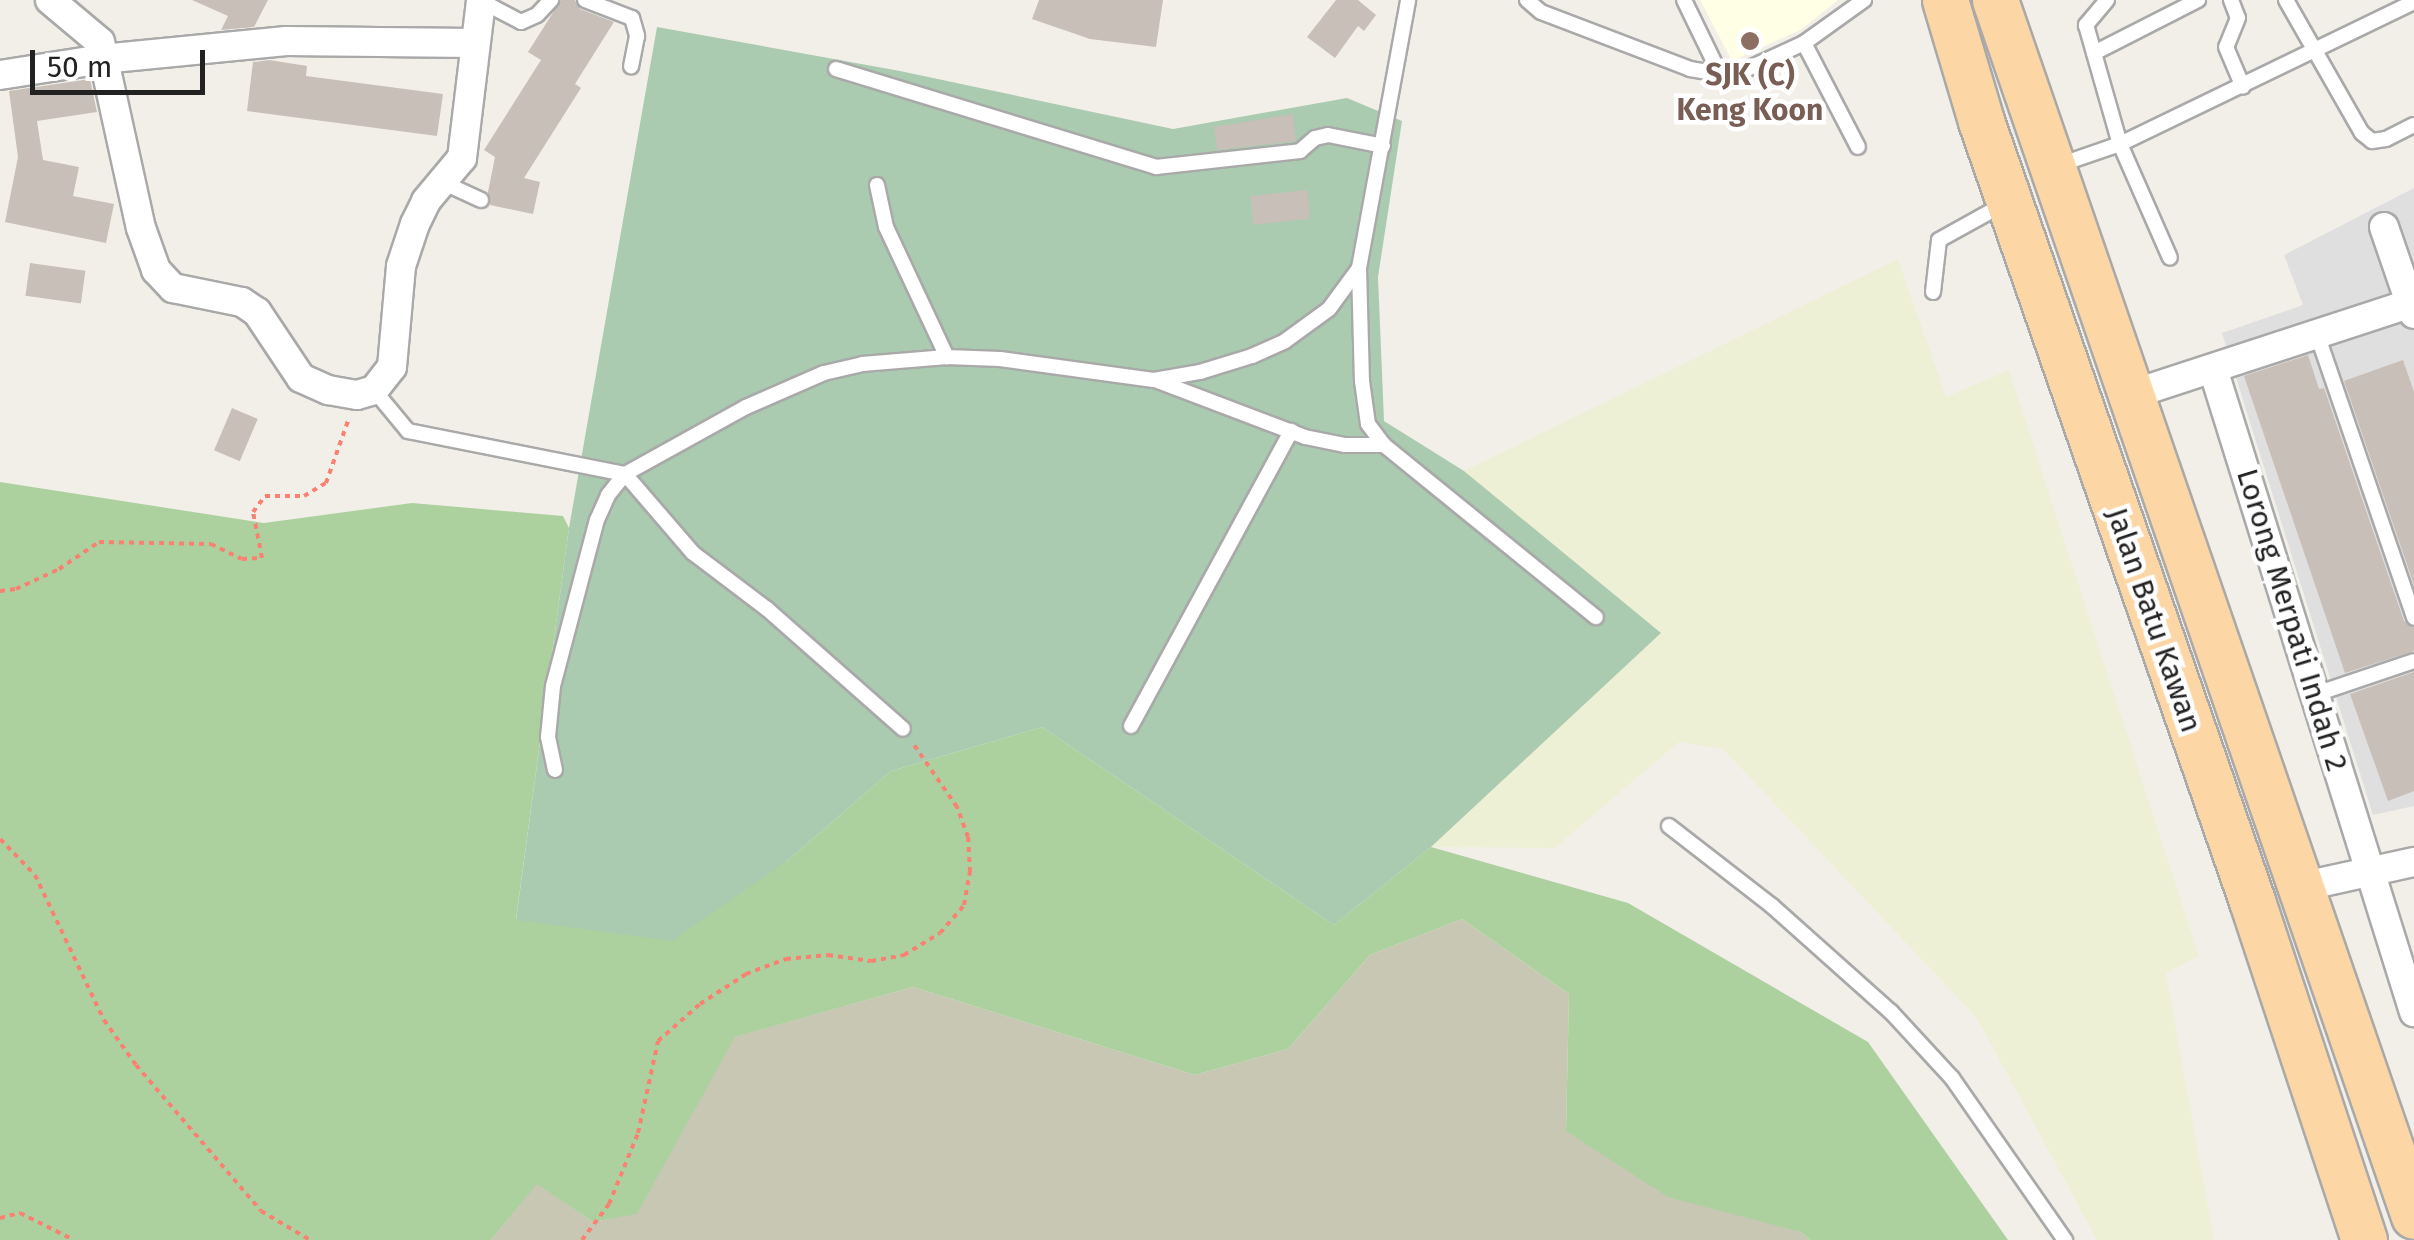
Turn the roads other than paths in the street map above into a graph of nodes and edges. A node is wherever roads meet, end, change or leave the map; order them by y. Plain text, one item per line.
1 (50, 0) edge
2 (551, 0) edge
3 (585, 0) edge
4 (1408, 0) edge
5 (1528, 0) edge
6 (1684, 0) edge
7 (1864, 0) edge
8 (1944, 0) edge
9 (1996, 0) edge
10 (2108, 0) edge
11 (2198, 0) edge
12 (2231, 0) edge
13 (2286, 0) edge
14 (481, 1) edge
15 (2414, 2) edge
16 (472, 43) junction
17 (1804, 43) junction
18 (2094, 52) junction
19 (2314, 54) junction
20 (102, 59) junction
21 (631, 66) dead end
22 (836, 69) dead end
23 (1719, 72) junction
24 (0, 75) edge
25 (2243, 86) junction
26 (2414, 125) edge
27 (2120, 144) junction
28 (1383, 146) junction
29 (1858, 148) dead end
30 (2054, 167) junction
31 (442, 182) junction
32 (876, 185) dead end
33 (481, 200) dead end
34 (2009, 202) junction
35 (2384, 227) dead end
36 (2170, 258) dead end
37 (1358, 268) junction
38 (1934, 292) dead end
39 (2413, 306) edge
40 (2317, 334) junction
41 (947, 356) junction
42 (2213, 369) junction
43 (1154, 380) junction
44 (366, 392) junction
45 (2133, 394) junction
46 (1291, 432) junction
47 (1384, 445) junction
48 (625, 474) junction
49 (1596, 616) dead end
50 (2414, 618) edge
51 (2414, 661) edge
52 (2316, 694) junction
53 (1131, 726) dead end
54 (903, 729) road end
55 (555, 770) dead end
56 (1670, 826) dead end
57 (2414, 862) edge
58 (2369, 871) junction
59 (2300, 887) junction
60 (2414, 1012) edge
61 (2414, 1216) edge
62 (2065, 1240) edge
63 (2364, 1240) edge

1 - 20 street
2 - 14 lane
3 - 21 lane
4 - 28 lane
5 - 23 lane
6 - 23 lane
7 - 17 lane
8 - 34 main road, Jalan Batu Kawan
9 - 30 main road, Jalan Batu Kawan
10 - 18 lane
11 - 18 lane
12 - 25 lane
13 - 19 lane
14 - 16 street
15 - 19 lane
16 - 20 street
16 - 31 street
17 - 23 lane
17 - 29 lane
18 - 27 lane
19 - 25 lane
19 - 26 lane
20 - 24 street
20 - 44 street
22 - 28 lane
25 - 27 lane
27 - 30 lane
27 - 36 lane
28 - 37 lane
30 - 45 main road, Jalan Batu Kawan
31 - 33 lane
31 - 44 street
32 - 41 lane
34 - 38 lane
34 - 63 main road, Jalan Batu Kawan
35 - 39 street
37 - 43 lane
37 - 47 lane
39 - 40 street
40 - 42 street
40 - 50 lane
41 - 43 lane
41 - 48 lane
42 - 45 street
42 - 52 street, Lorong Merpati Indah 2
43 - 46 lane
44 - 48 lane
45 - 59 main road, Jalan Batu Kawan
46 - 47 lane
46 - 53 lane
47 - 49 lane
48 - 54 lane
48 - 55 lane
51 - 52 lane
52 - 58 street, Lorong Merpati Indah 2
56 - 62 lane
57 - 58 street
58 - 59 street
58 - 60 street, Lorong Merpati Indah 2
59 - 61 main road, Jalan Batu Kawan

